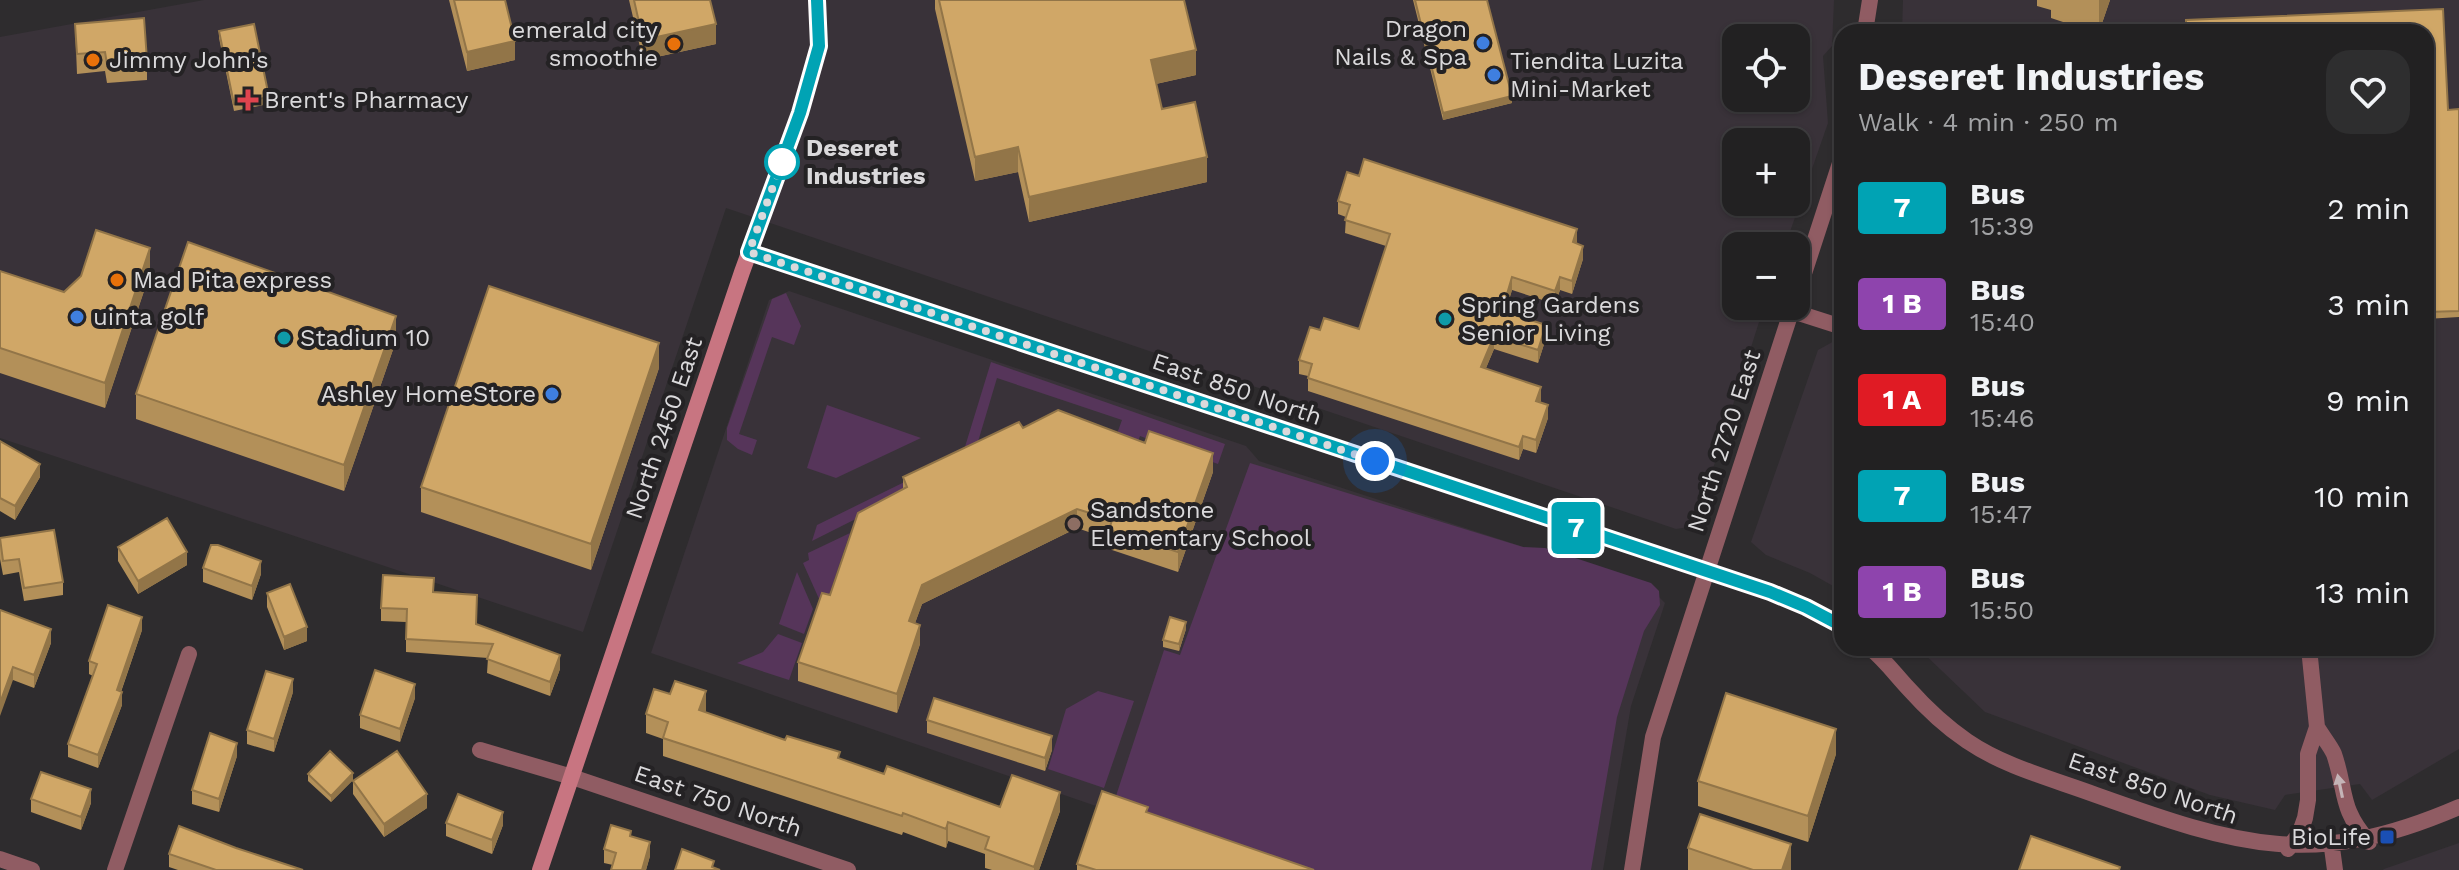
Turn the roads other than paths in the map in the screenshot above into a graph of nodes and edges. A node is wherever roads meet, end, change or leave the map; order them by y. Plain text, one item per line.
1 (817, 0) edge
2 (1870, 0) edge
3 (1866, 24) edge
4 (1834, 182) edge
5 (749, 252) junction
6 (1810, 256) edge
7 (1810, 312) edge
8 (1789, 320) edge
9 (1834, 323) edge
10 (1707, 572) junction
11 (1834, 622) edge
12 (189, 654) dead end
13 (1878, 656) edge
14 (2310, 656) edge
15 (2317, 727) junction
16 (480, 750) dead end
17 (572, 777) junction
18 (2459, 807) edge
19 (2369, 842) junction
20 (2332, 848) junction
21 (2288, 849) junction
22 (0, 859) edge
23 (32, 870) edge
24 (115, 870) edge
25 (540, 870) edge
26 (848, 870) edge
27 (1632, 870) edge
28 (2335, 870) edge

1 - 5 street, North 2450 East
2 - 3 street
4 - 6 street, North 2720 East
5 - 10 street, East 850 North
5 - 17 street, North 2450 East
7 - 9 street
8 - 10 street, North 2720 East
10 - 11 street, East 850 North
10 - 27 street, North 2720 East
12 - 24 street
13 - 21 street, East 850 North
14 - 15 street
19 -> 15 street
15 - 21 street
16 - 17 street, East 750 North
17 - 25 street, North 2450 East
17 - 26 street, East 750 North
18 - 19 street, East 850 North
19 - 20 street, East 850 North
20 - 21 street, East 850 North
20 - 28 street
22 - 23 street

